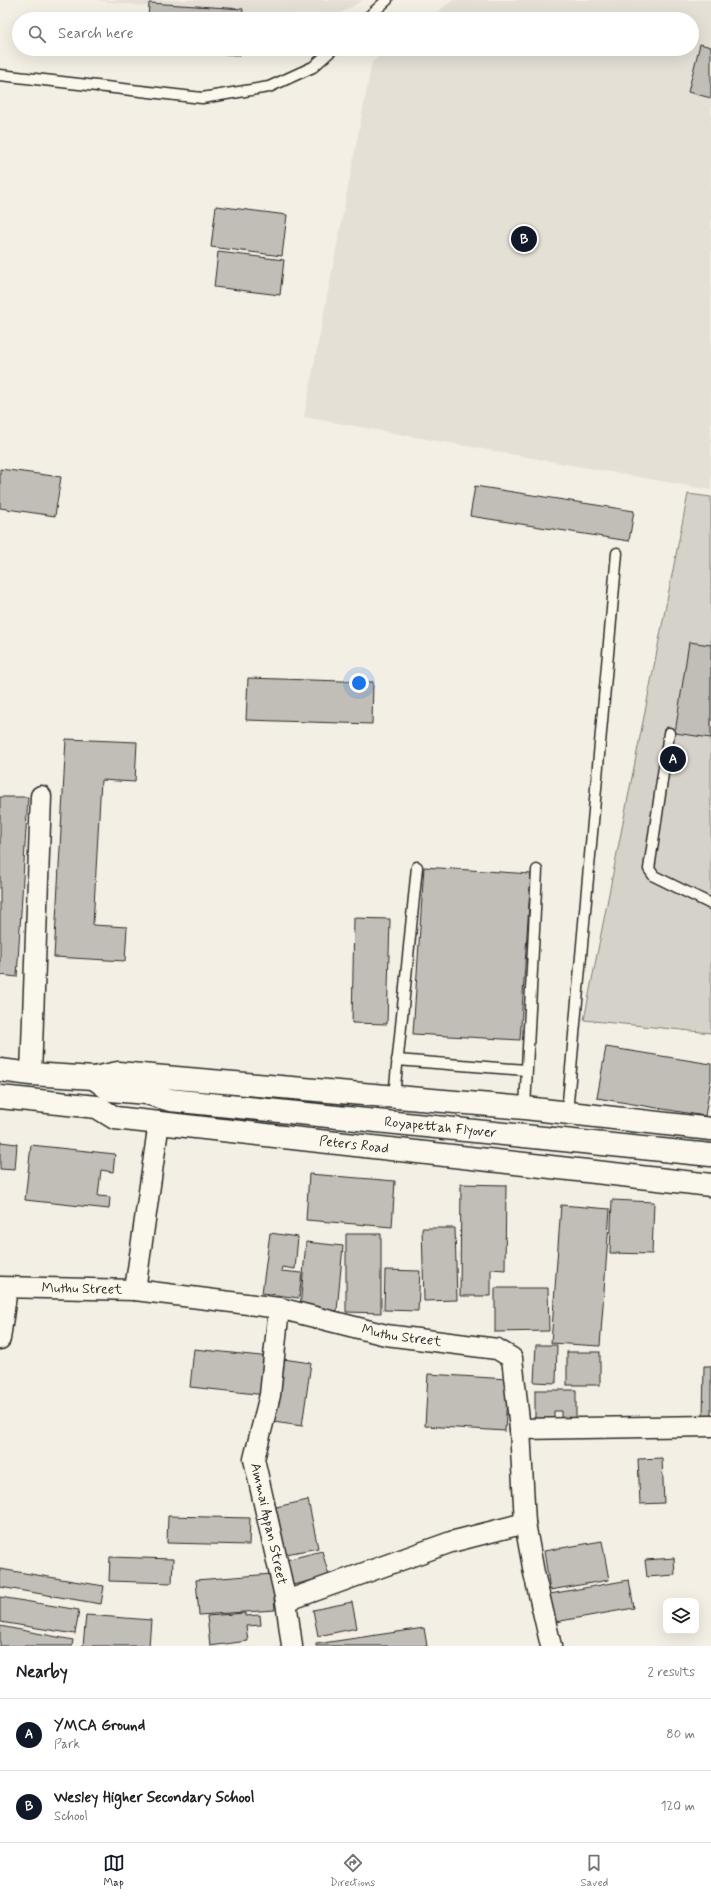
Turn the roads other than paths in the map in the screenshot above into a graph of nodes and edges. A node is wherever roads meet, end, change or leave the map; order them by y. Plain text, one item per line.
1 (387, 0) edge
2 (374, 12) edge
3 (325, 56) edge
4 (0, 75) edge
5 (617, 553) dead end
6 (669, 734) dead end
7 (41, 796) dead end
8 (416, 867) dead end
9 (537, 870) dead end
10 (711, 904) edge
11 (397, 1060) junction
12 (0, 1070) edge
13 (526, 1070) junction
14 (31, 1074) junction
15 (94, 1078) junction
16 (394, 1096) junction
17 (0, 1097) edge
18 (170, 1100) junction
19 (97, 1107) junction
20 (525, 1108) junction
21 (567, 1113) junction
22 (159, 1122) junction
23 (711, 1129) edge
24 (711, 1155) edge
25 (711, 1185) edge
26 (3, 1288) edge
27 (135, 1290) junction
28 (279, 1308) junction
29 (0, 1339) edge
30 (711, 1426) edge
31 (520, 1429) junction
32 (526, 1523) junction
33 (286, 1600) junction
34 (292, 1646) edge
35 (551, 1646) edge

1 - 2 lane
3 - 4 lane
5 - 21 lane
6 - 10 lane
7 - 14 street
8 - 11 lane
9 - 13 lane
11 - 13 lane
11 - 16 lane
12 - 14 main road
13 - 20 lane
14 - 15 main road
15 - 16 main road
15 - 18 main road, Royapettah Flyover
16 - 20 main road
17 - 19 main road, Peters Road
18 - 19 main road, Royapettah Flyover
18 - 24 main road, Royapettah Flyover
19 - 22 main road, Peters Road
20 - 21 main road
21 - 23 main road
22 - 25 main road, Peters Road
22 - 27 street
26 - 27 street, Muthu Street
26 - 29 street
27 - 28 street, Muthu Street
28 - 31 street, Muthu Street
28 - 33 street, Ammai Appan Street
30 - 31 street
31 - 32 street, Muthu Street
32 - 33 street
32 - 35 street, Muthu Street
33 - 34 street, Ammai Appan Street

